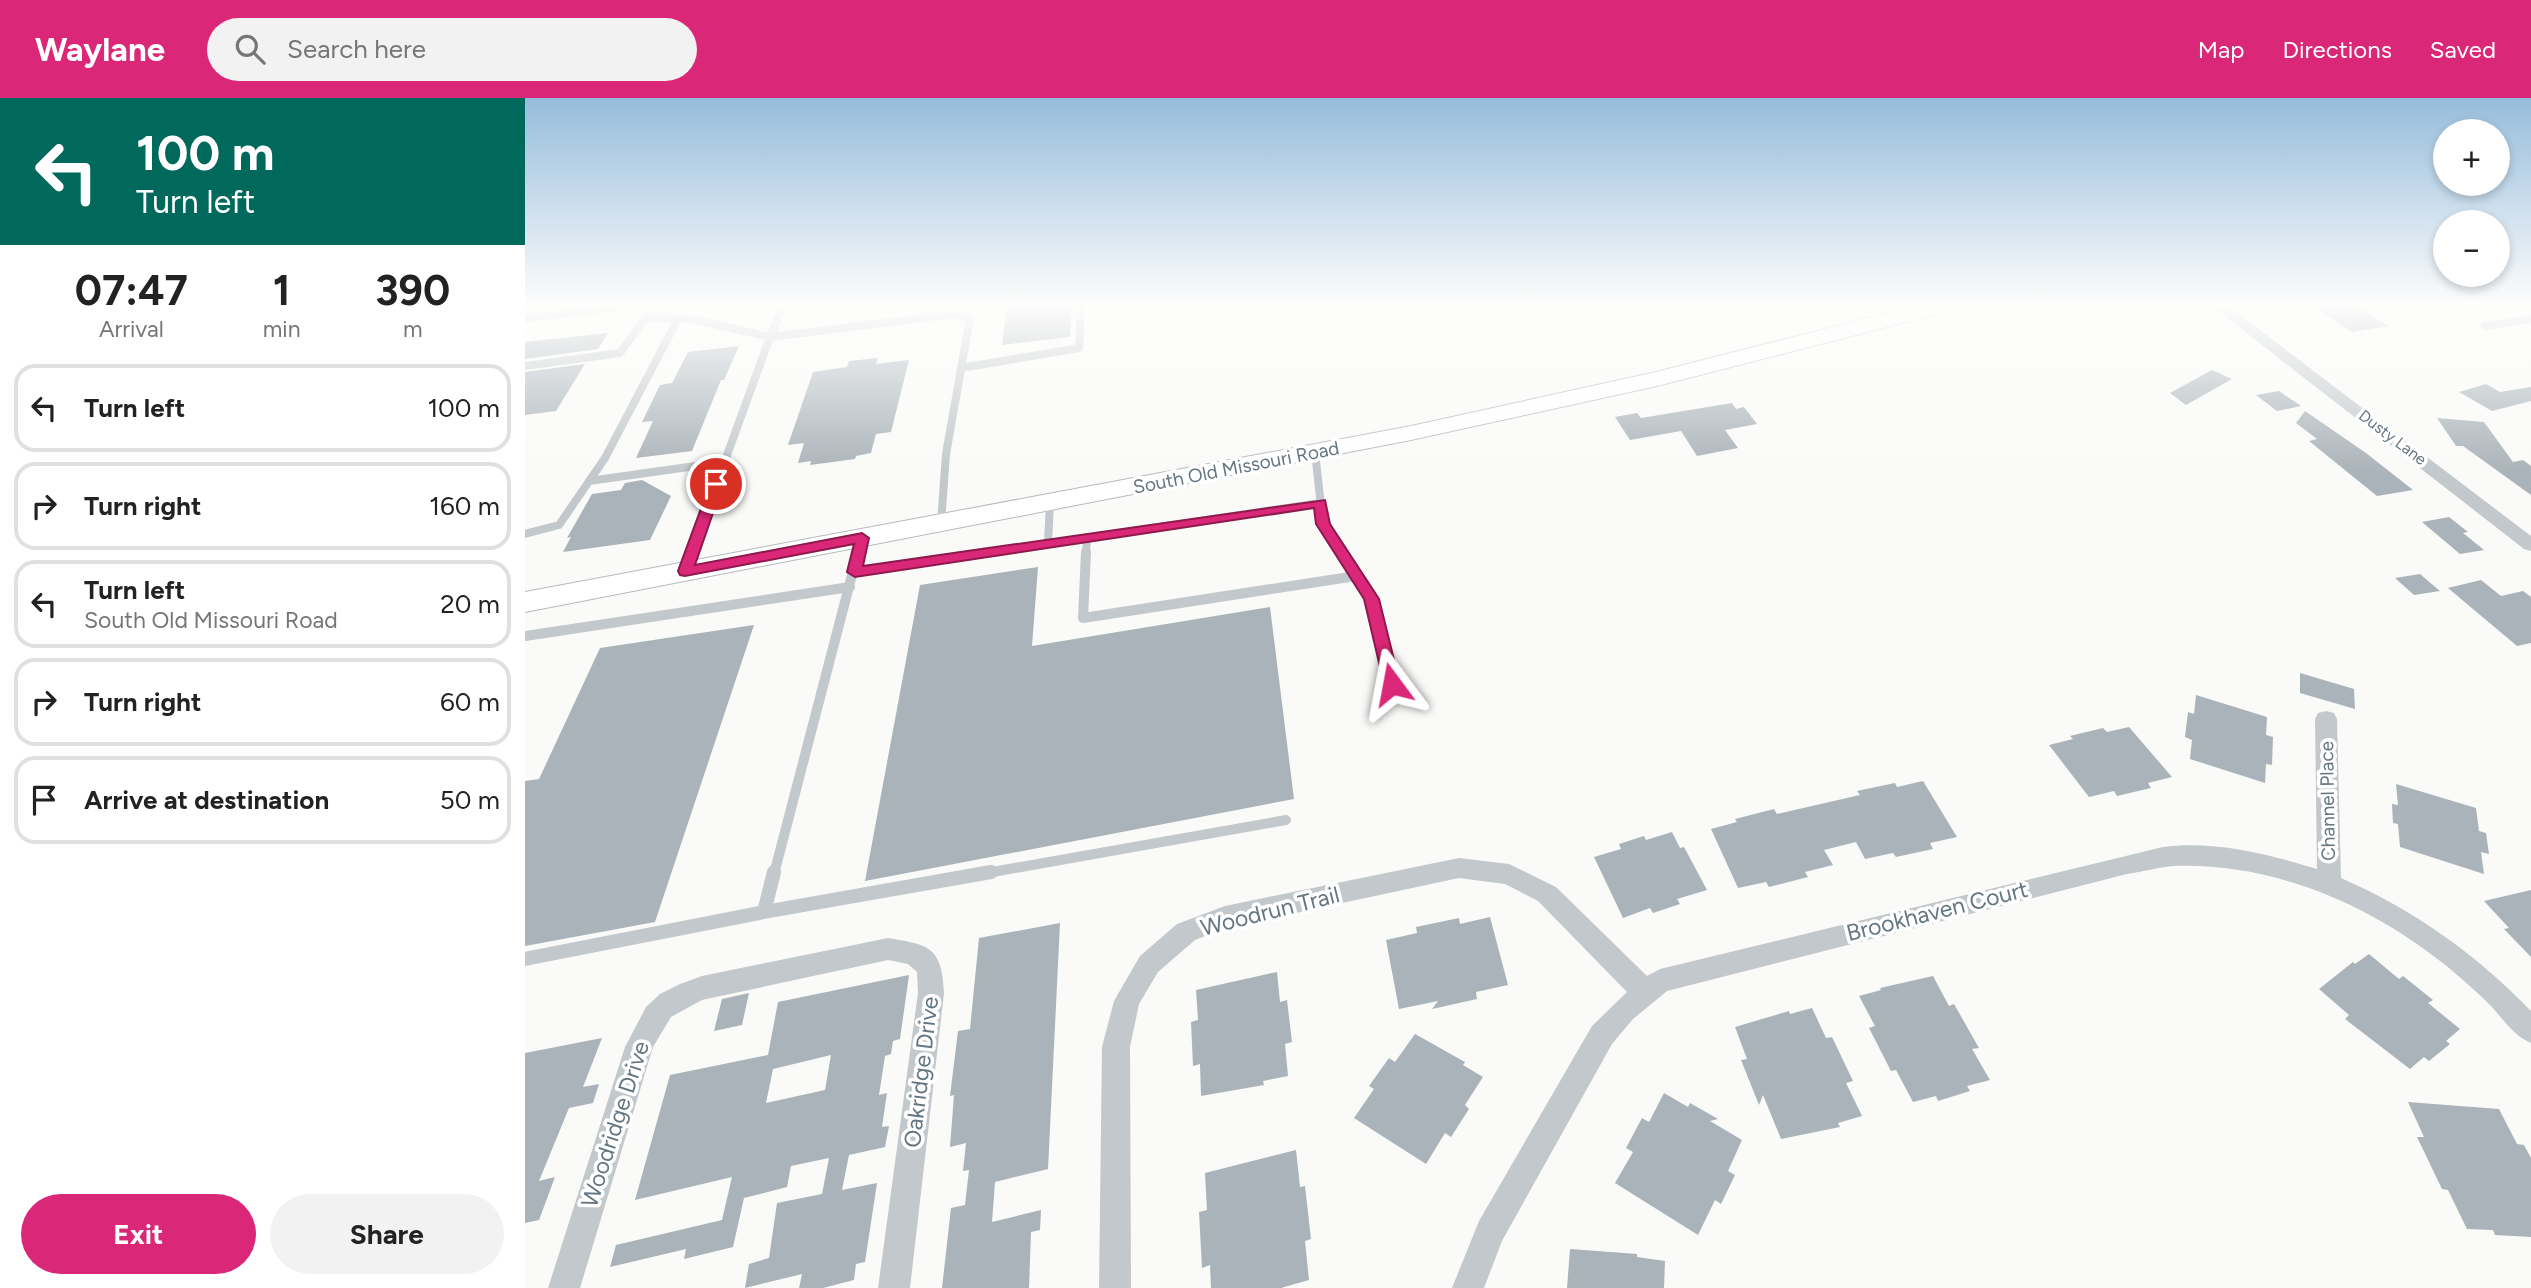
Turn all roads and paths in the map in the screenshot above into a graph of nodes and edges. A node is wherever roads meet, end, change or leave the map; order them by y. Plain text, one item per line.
1 (558, 362) edge
2 (656, 362) edge
3 (762, 362) edge
4 (962, 362) edge
5 (1004, 362) edge
6 (1725, 362) edge
7 (2291, 362) edge
8 (525, 366) edge
9 (961, 368) junction
10 (1315, 452) junction
11 (724, 462) junction
12 (589, 481) junction
13 (1050, 502) junction
14 (1320, 503) junction
15 (941, 523) junction
16 (525, 534) edge
17 (1087, 537) junction
18 (862, 538) junction
19 (1048, 543) junction
20 (2531, 545) edge
21 (685, 571) junction
22 (855, 572) junction
23 (1356, 576) junction
24 (850, 587) junction
25 (525, 601) edge
26 (525, 636) edge
27 (1392, 684) dead end
28 (2326, 719) dead end
29 (1286, 820) dead end
30 (2329, 883) junction
31 (764, 912) junction
32 (525, 959) edge
33 (702, 988) joint
34 (1644, 991) junction
35 (2531, 1030) edge
36 (564, 1288) edge
37 (894, 1288) edge
38 (1115, 1288) edge
39 (1468, 1288) edge

1 - 8 lane
2 - 12 lane
3 - 11 lane
4 - 9 lane
5 - 9 lane
6 - 10 main road, South Old Missouri Road
7 - 20 street, Dusty Lane
9 - 15 lane
10 - 13 main road, South Old Missouri Road
10 - 14 lane
11 - 12 lane
11 - 21 lane
12 - 16 lane
13 - 15 main road, South Old Missouri Road
13 - 19 lane
14 - 17 lane
14 - 23 lane
15 - 18 main road, South Old Missouri Road
17 - 19 lane
17 - 23 lane
18 - 21 main road, South Old Missouri Road
18 - 22 lane
19 - 22 lane
21 - 25 main road, South Old Missouri Road
22 - 24 lane
23 - 27 lane
24 - 26 lane
24 - 31 lane
28 - 30 street, Channel Place
29 - 31 lane
30 - 34 street, Brookhaven Court
30 - 35 street, Brookhaven Court
31 - 32 lane
33 - 36 street, Woodridge Drive
33 - 37 street, Oakridge Drive
34 - 38 street, Woodrun Trail
34 - 39 street, Brookhaven Court

